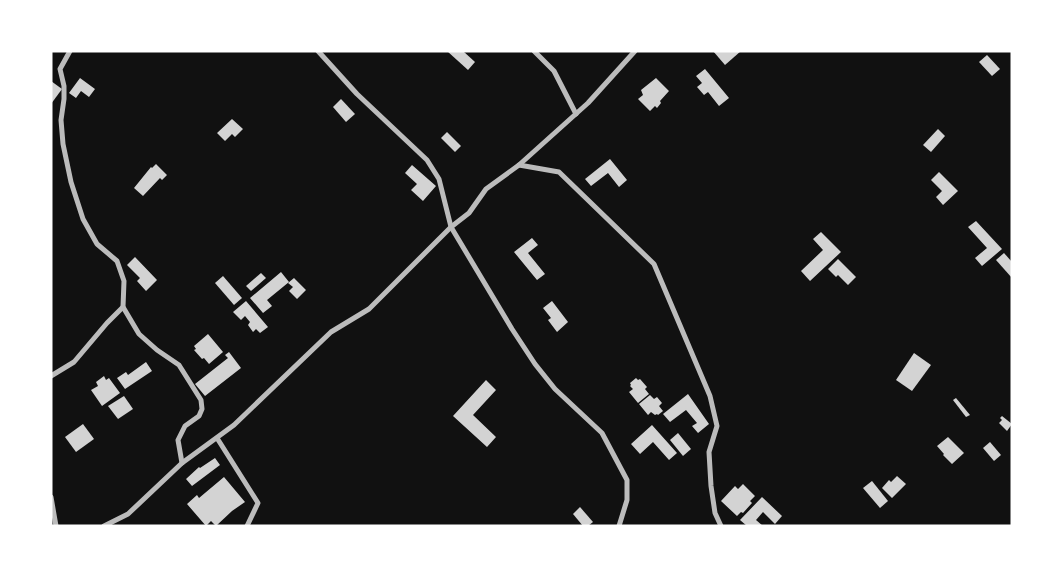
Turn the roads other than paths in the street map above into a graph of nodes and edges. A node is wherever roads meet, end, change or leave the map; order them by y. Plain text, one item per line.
1 (70, 51) edge
2 (318, 51) edge
3 (534, 51) edge
4 (635, 51) edge
5 (576, 114) junction
6 (519, 165) junction
7 (451, 227) junction
8 (123, 307) junction
9 (51, 376) edge
10 (217, 438) junction
11 (182, 463) junction
12 (51, 497) edge
13 (56, 526) edge
14 (104, 526) edge
15 (247, 526) edge
16 (619, 526) edge
17 (721, 526) edge

1 - 8 street
2 - 7 street
3 - 5 street
4 - 5 street
5 - 6 street
6 - 7 street
6 - 17 street
7 - 10 street
7 - 16 street
8 - 9 street
8 - 11 street
10 - 11 street
10 - 15 street
11 - 14 street
12 - 13 street

